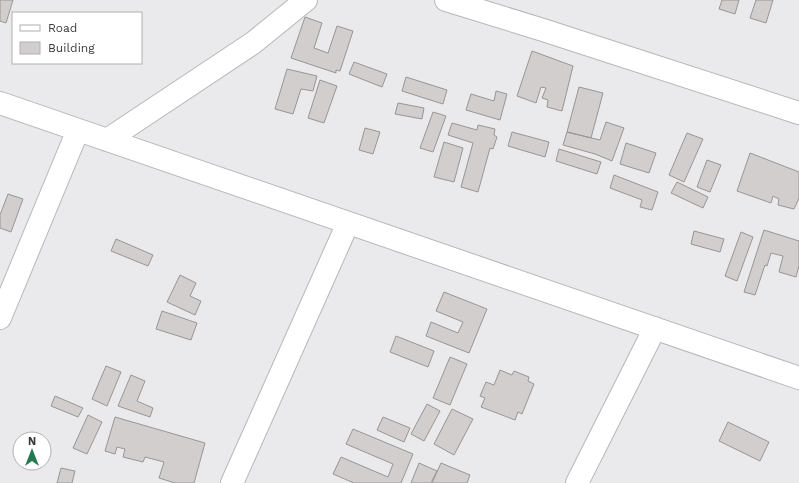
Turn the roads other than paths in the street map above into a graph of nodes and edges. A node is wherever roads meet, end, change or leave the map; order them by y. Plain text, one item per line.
1 (306, 0) edge
2 (446, 0) edge
3 (0, 103) edge
4 (799, 114) edge
5 (78, 130) junction
6 (107, 140) junction
7 (348, 222) junction
8 (0, 318) edge
9 (655, 328) junction
10 (799, 378) edge
11 (232, 483) edge
12 (577, 483) edge

1 - 6 street
2 - 4 street
3 - 5 street
5 - 6 street
5 - 8 street
6 - 7 street
7 - 9 street
7 - 11 street
9 - 10 street
9 - 12 street

